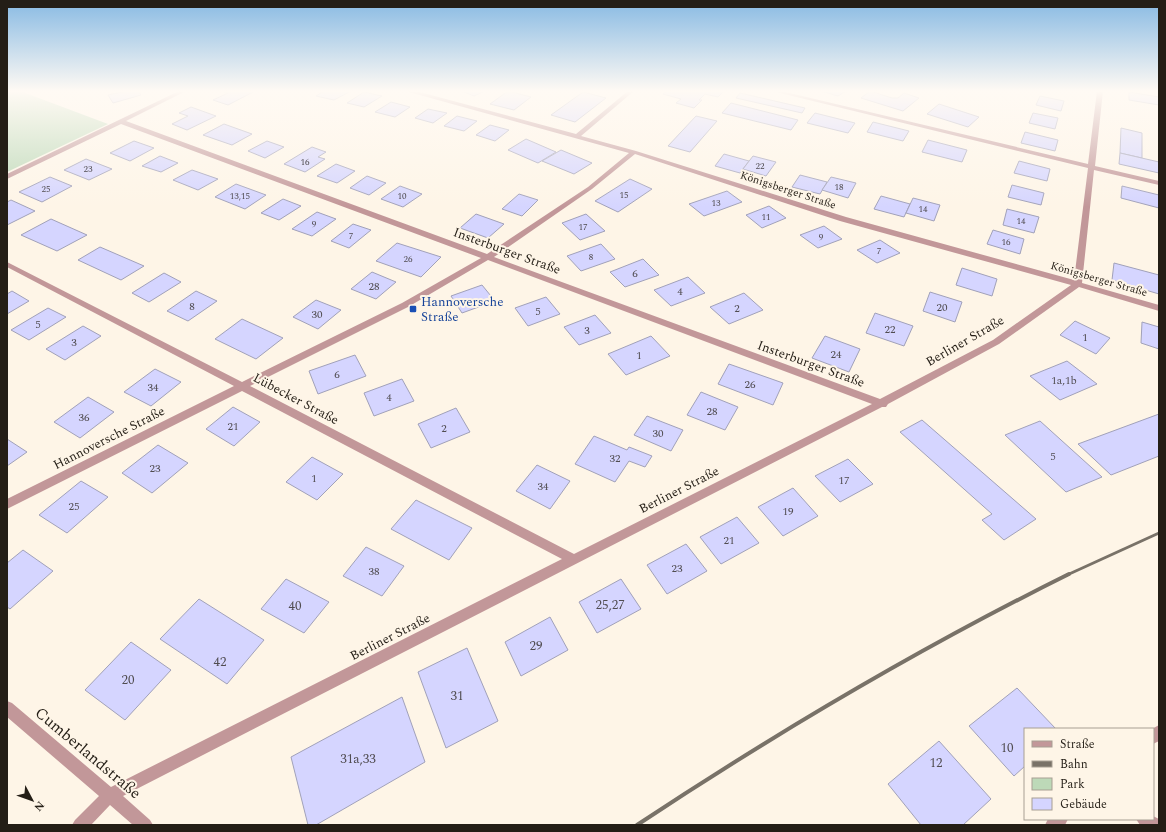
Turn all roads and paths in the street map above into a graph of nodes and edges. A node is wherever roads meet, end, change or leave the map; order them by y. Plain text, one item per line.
1 (106, 130) edge
2 (144, 130) edge
3 (550, 130) edge
4 (585, 130) edge
5 (937, 130) edge
6 (1096, 130) edge
7 (576, 137) junction
8 (634, 152) junction
9 (1092, 167) junction
10 (7, 177) edge
11 (1159, 183) edge
12 (488, 257) junction
13 (7, 264) edge
14 (1078, 284) junction
15 (1159, 308) edge
16 (242, 386) junction
17 (883, 404) junction
18 (7, 504) edge
19 (573, 559) junction
20 (7, 708) edge
21 (110, 795) junction
22 (1146, 820) edge
23 (80, 825) edge
24 (145, 825) edge
25 (1155, 825) edge

1 - 10 street
2 - 12 street, Insterburger Straße
3 - 7 street, Königsberger Straße
4 - 7 street
5 - 9 street
6 - 9 street
7 - 8 street, Königsberger Straße
8 - 12 street, Hannoversche Straße
8 - 14 street, Königsberger Straße
9 - 11 street
9 - 14 street
12 - 16 street, Hannoversche Straße
12 - 17 street, Insterburger Straße
13 - 16 street, Lübecker Straße
14 - 15 street, Königsberger Straße
14 - 17 street, Berliner Straße
16 - 18 street, Hannoversche Straße
16 - 19 street, Lübecker Straße
17 - 19 street, Berliner Straße
19 - 21 street, Berliner Straße
20 - 21 street, Cumberlandstraße
21 - 23 street, Berliner Straße
21 - 24 street, Cumberlandstraße
22 - 25 street

